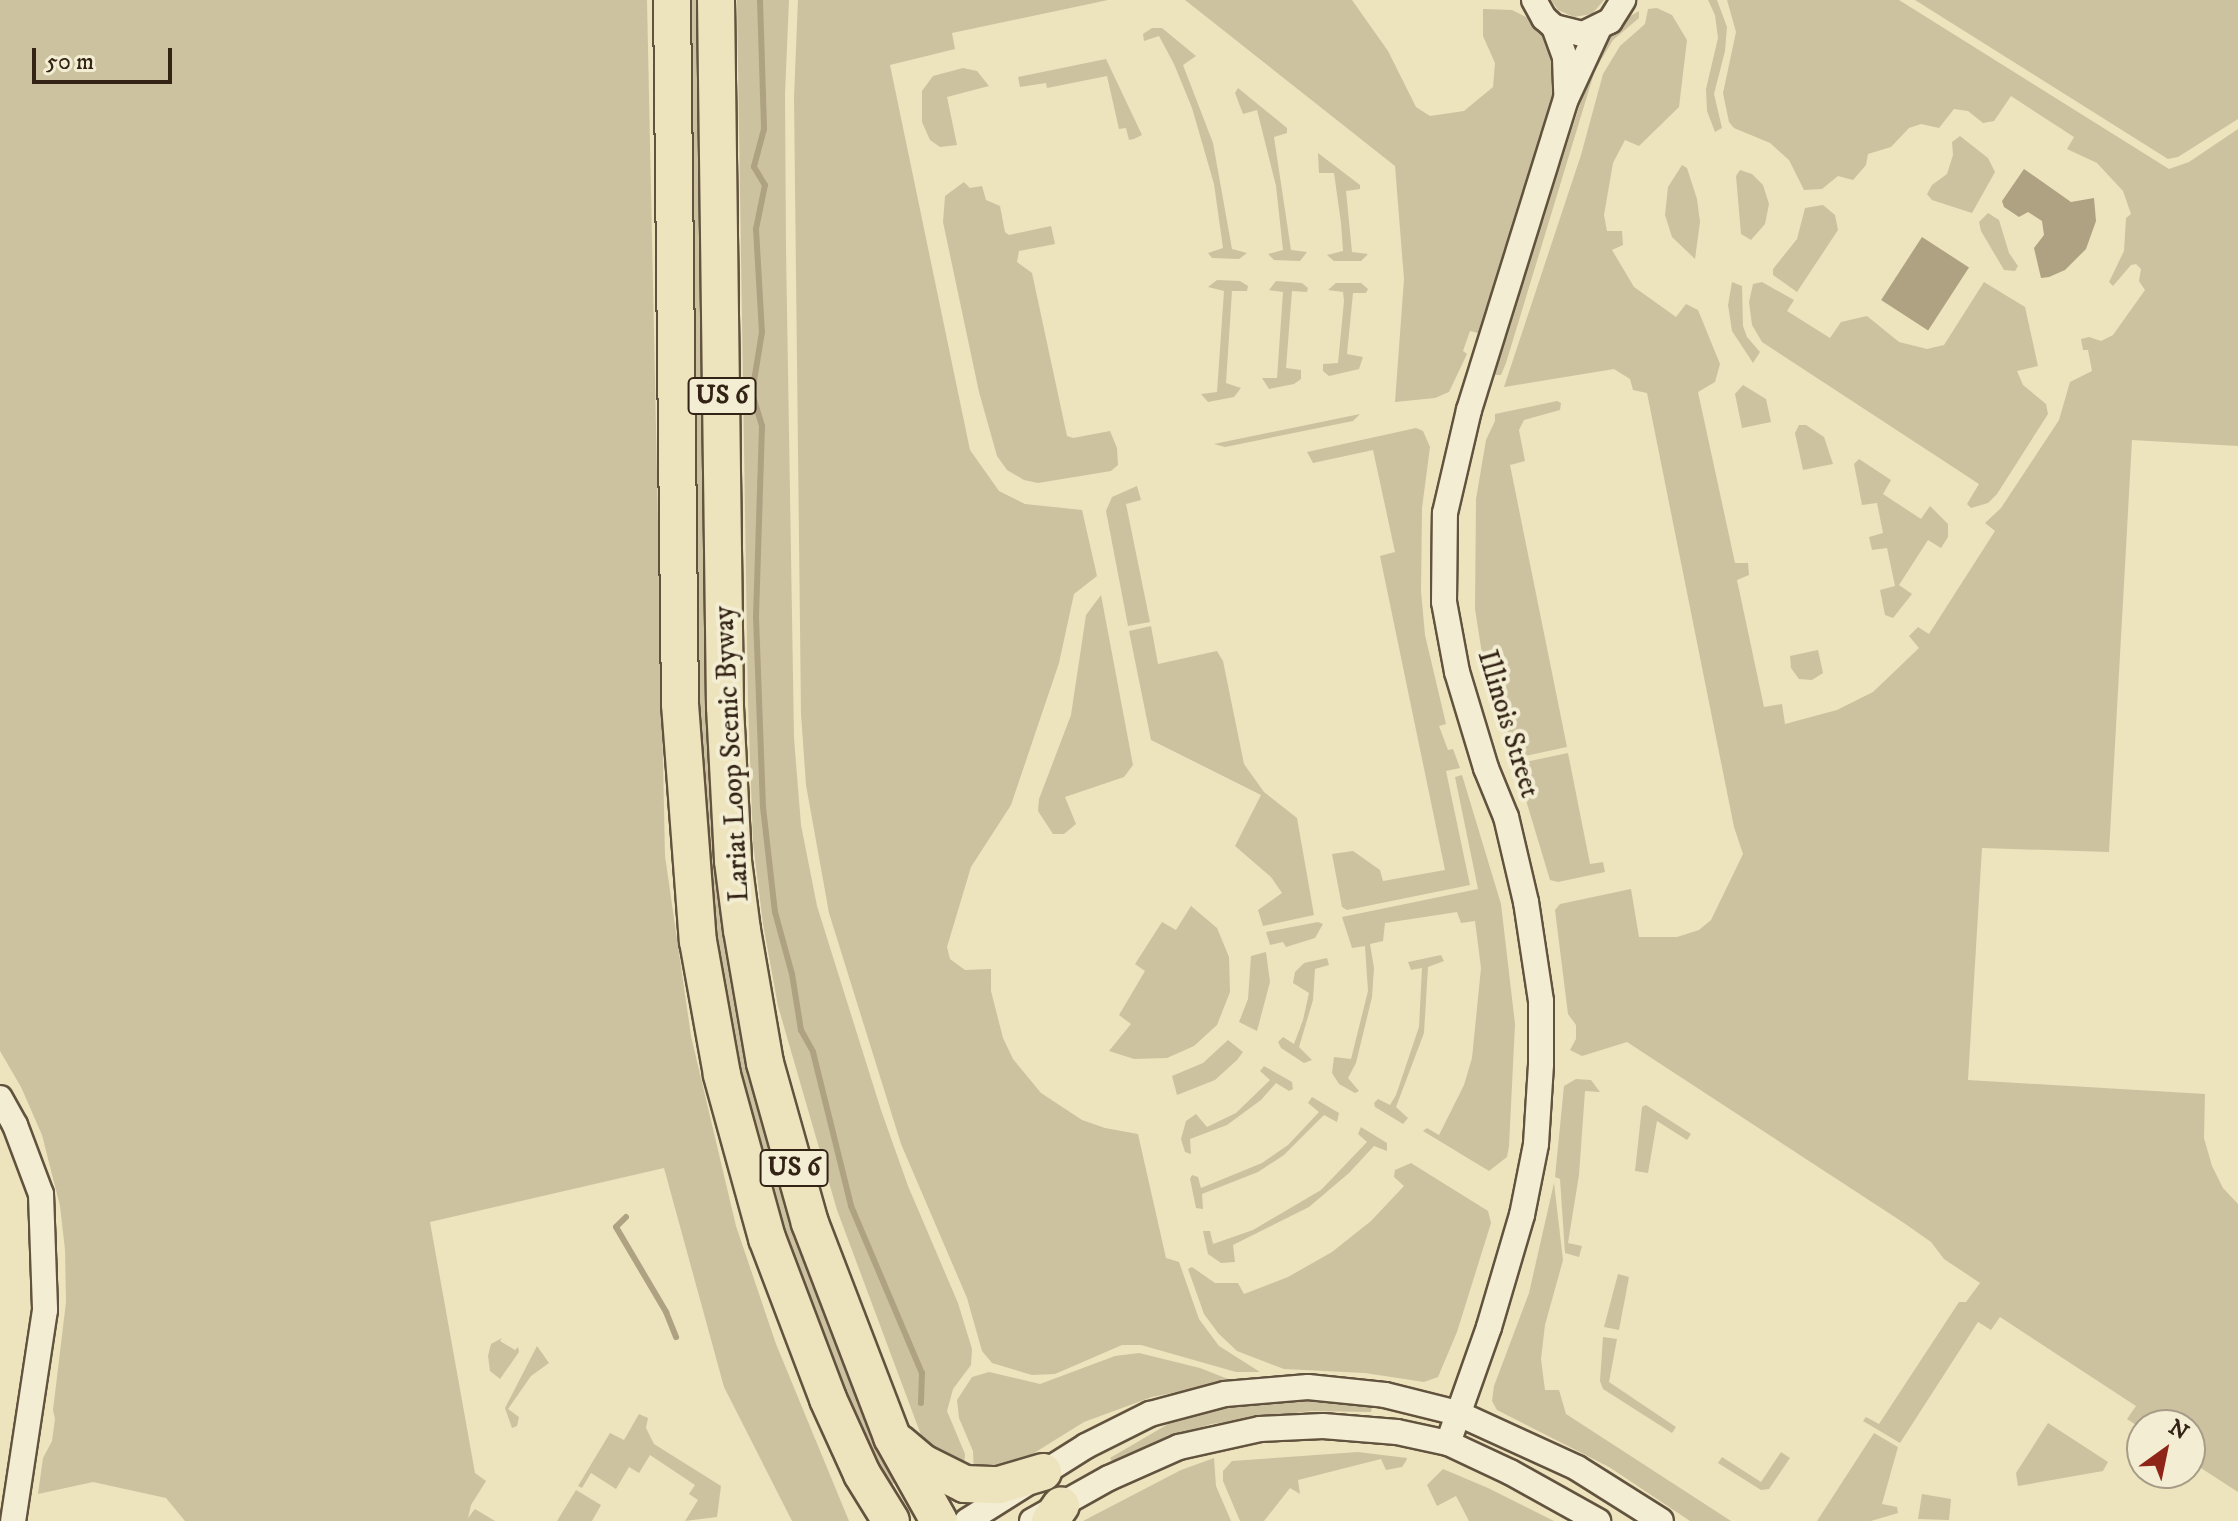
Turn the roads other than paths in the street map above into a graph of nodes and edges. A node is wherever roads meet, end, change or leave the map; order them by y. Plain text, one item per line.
1 (672, 0) edge
2 (716, 0) edge
3 (1534, 0) edge
4 (1623, 0) edge
5 (1554, 27) junction
6 (1598, 30) junction
7 (1566, 99) junction
8 (0, 1098) edge
9 (1457, 1413) junction
10 (892, 1437) junction
11 (1448, 1443) junction
12 (1043, 1472) junction
13 (862, 1474) junction
14 (1048, 1516) edge
15 (13, 1521) edge
16 (869, 1521) edge
17 (891, 1521) edge
18 (939, 1521) edge
19 (967, 1521) edge
20 (1598, 1521) edge
21 (1661, 1521) edge

1 - 13 highway, Lariat Loop Scenic Byway / US 6
2 - 10 highway, Lariat Loop Scenic Byway / US 6
3 - 5 street
4 - 6 street, Illinois Street
5 - 6 street
5 - 7 street
6 - 7 street, Illinois Street
7 - 9 street, Illinois Street
8 - 15 street
9 - 11 street, Illinois Street
9 - 12 street
9 - 21 street
10 - 12 highway
10 - 18 highway, Lariat Loop Scenic Byway / US 6
11 - 14 street
11 - 20 street
12 - 19 street
13 - 16 highway
13 - 17 highway, US 6

